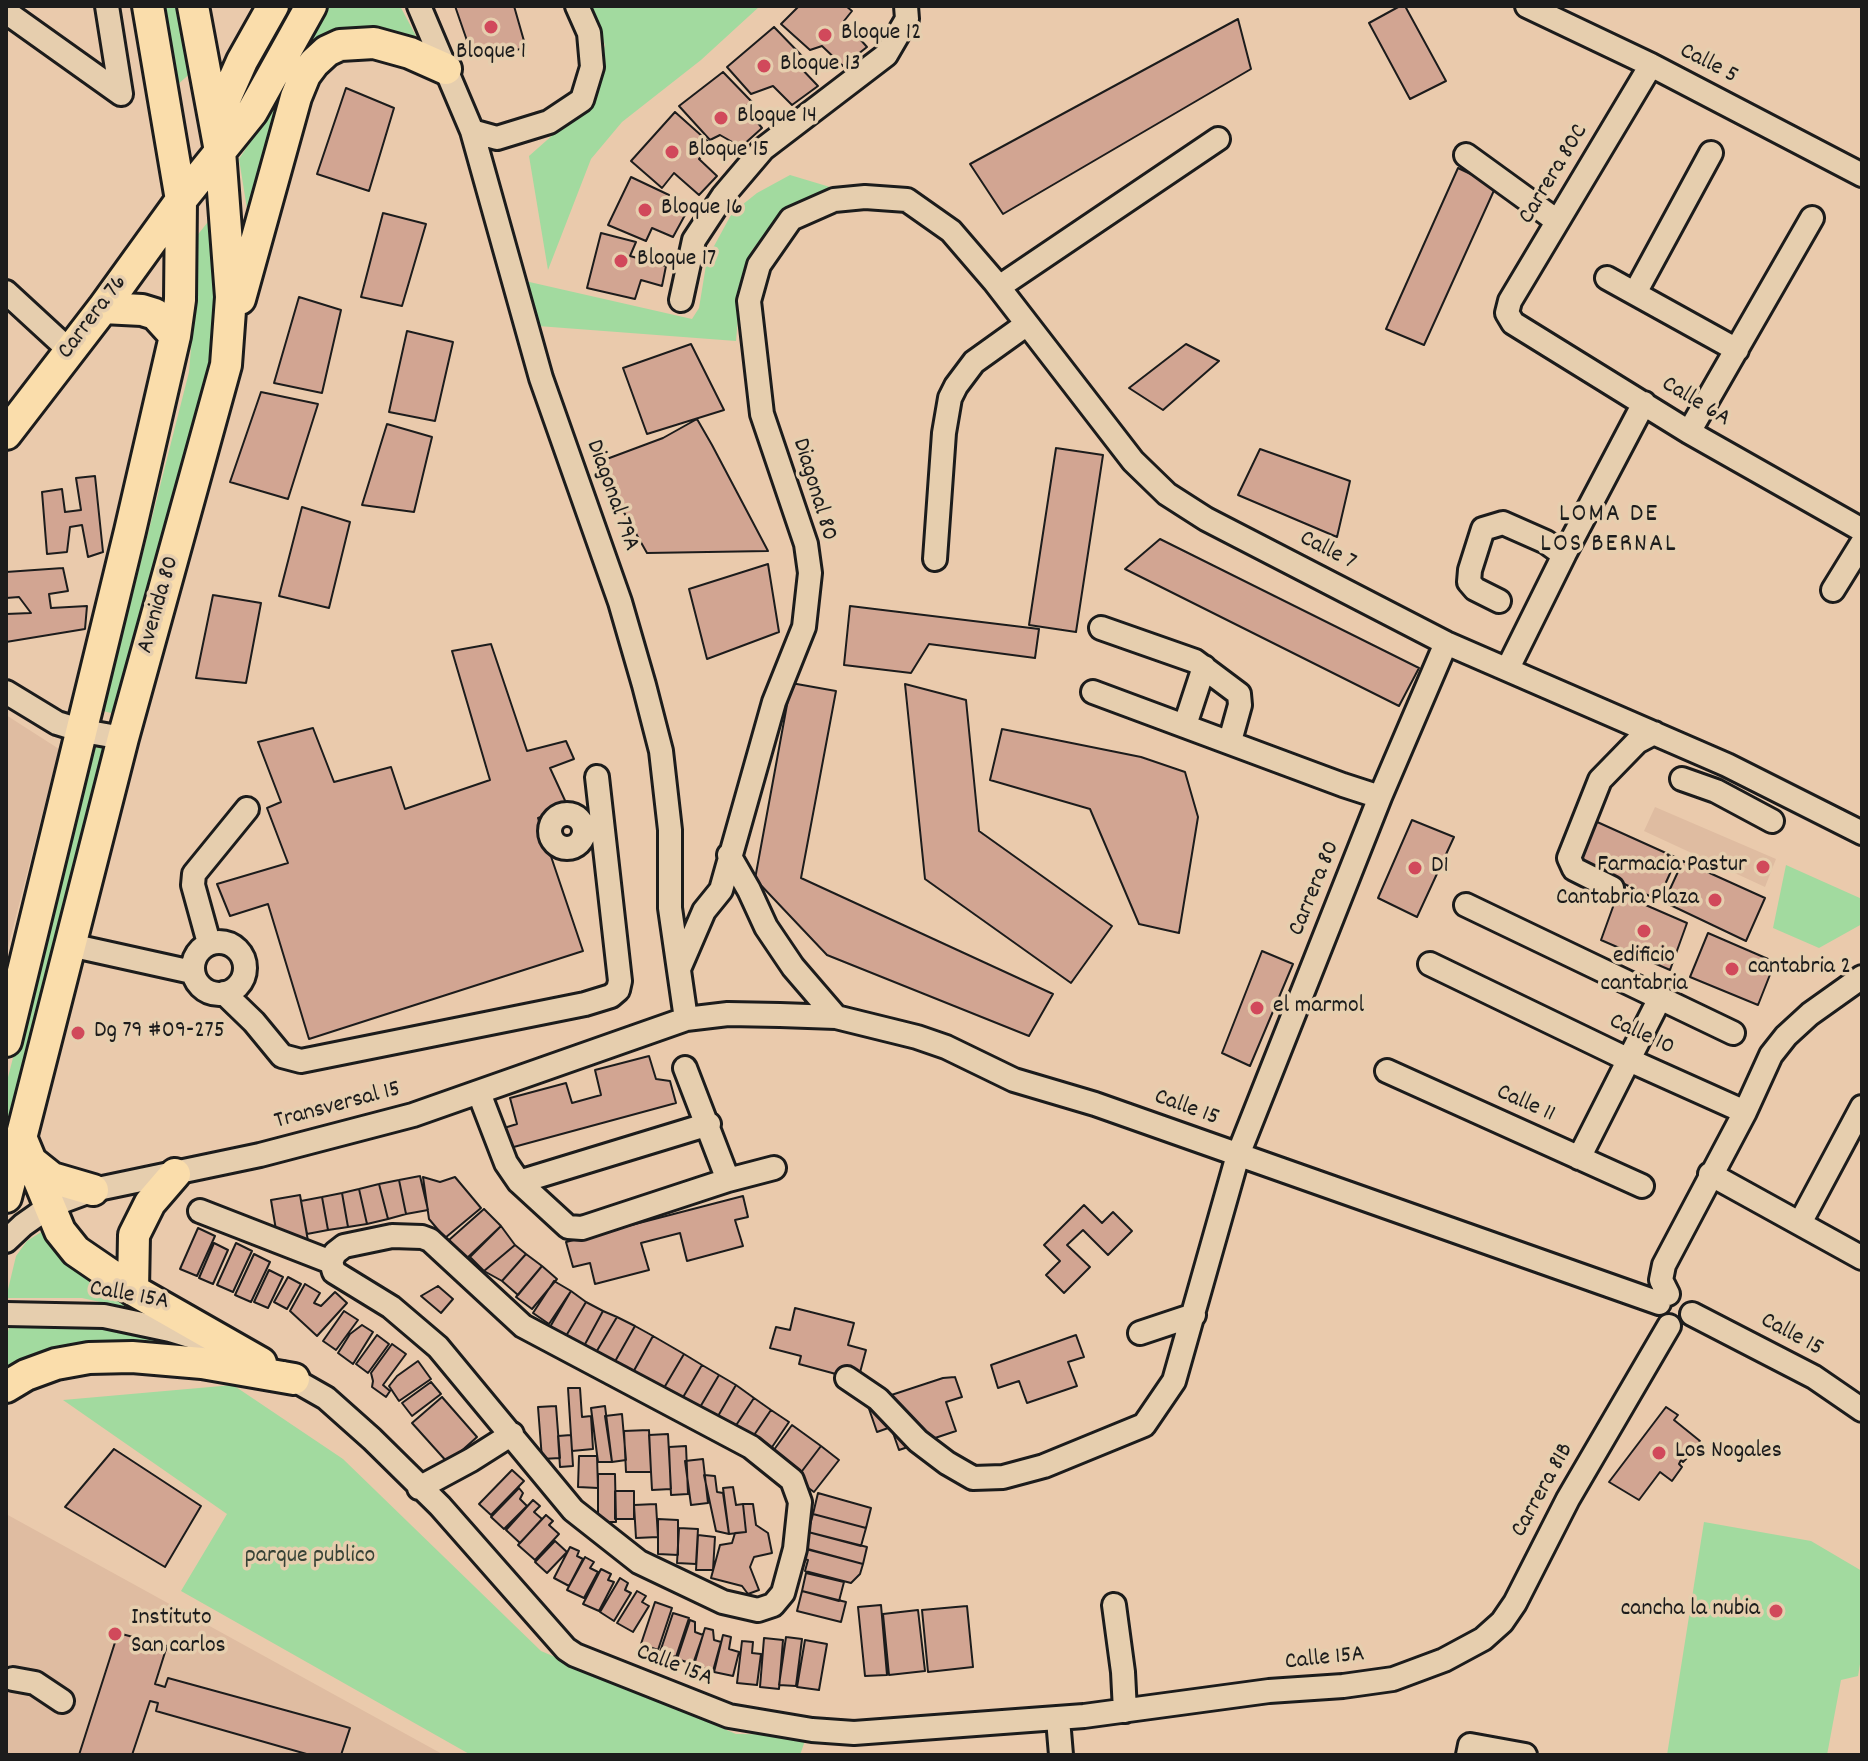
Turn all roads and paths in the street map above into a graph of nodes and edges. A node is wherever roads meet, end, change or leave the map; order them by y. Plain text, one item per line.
1 (107, 6) edge
2 (148, 6) edge
3 (193, 6) edge
4 (273, 6) edge
5 (311, 6) edge
6 (419, 6) edge
7 (577, 6) edge
8 (1527, 6) edge
9 (6, 12) edge
10 (906, 12) edge
11 (1651, 65) junction
12 (446, 69) junction
13 (472, 131) junction
14 (218, 136) junction
15 (1218, 139) dead end
16 (1711, 153) dead end
17 (1466, 155) dead end
18 (1862, 175) edge
19 (865, 197) joint
20 (181, 200) junction
21 (1812, 218) dead end
22 (1557, 221) junction
23 (1607, 278) dead end
24 (999, 287) junction
25 (6, 292) edge
26 (1635, 293) junction
27 (681, 300) dead end
28 (103, 308) junction
29 (1507, 313) joint
30 (1027, 324) junction
31 (175, 336) junction
32 (230, 336) junction
33 (1737, 350) junction
34 (70, 351) junction
35 (1644, 403) junction
36 (1689, 432) junction
37 (6, 434) edge
38 (1862, 530) edge
39 (1862, 543) edge
40 (1564, 555) junction
41 (935, 559) dead end
42 (1833, 590) dead end
43 (1499, 601) dead end
44 (1101, 628) dead end
45 (1446, 643) junction
46 (1204, 667) junction
47 (1508, 668) junction
48 (6, 692) edge
49 (1093, 692) dead end
50 (1185, 725) junction
51 (83, 731) junction
52 (1654, 733) junction
53 (123, 738) junction
54 (1230, 741) junction
55 (1727, 765) junction
56 (597, 777) dead end
57 (1682, 779) dead end
58 (1716, 791) junction
59 (1380, 797) junction
60 (247, 809) dead end
61 (1772, 821) dead end
62 (1862, 833) edge
63 (729, 855) junction
64 (1612, 888) dead end
65 (1466, 905) dead end
66 (670, 908) junction
67 (704, 911) junction
68 (209, 943) junction
69 (70, 945) junction
70 (1430, 964) dead end
71 (679, 969) junction
72 (192, 972) junction
73 (1862, 977) edge
74 (224, 993) junction
75 (1660, 998) junction
76 (836, 1017) junction
77 (686, 1019) junction
78 (1733, 1033) dead end
79 (6, 1041) edge
80 (1629, 1060) junction
81 (685, 1068) dead end
82 (1387, 1071) dead end
83 (479, 1093) junction
84 (1862, 1107) edge
85 (1745, 1112) junction
86 (709, 1124) junction
87 (27, 1150) junction
88 (1238, 1155) junction
89 (1579, 1158) junction
90 (774, 1168) dead end
91 (175, 1174) junction
92 (1710, 1174) junction
93 (728, 1180) junction
94 (519, 1182) junction
95 (1642, 1186) dead end
96 (93, 1190) junction
97 (6, 1197) edge
98 (50, 1206) junction
99 (200, 1211) dead end
100 (1800, 1223) junction
101 (6, 1241) edge
102 (1862, 1258) edge
103 (331, 1262) junction
104 (133, 1290) junction
105 (1663, 1298) junction
106 (6, 1314) edge
107 (1692, 1314) junction
108 (1194, 1315) junction
109 (1669, 1326) junction
110 (1140, 1333) dead end
111 (261, 1363) junction
112 (847, 1378) dead end
113 (294, 1379) junction
114 (6, 1387) edge
115 (1862, 1410) edge
116 (512, 1434) junction
117 (419, 1488) junction
118 (1114, 1605) dead end
119 (1444, 1660) joint
120 (13, 1679) dead end
121 (62, 1701) dead end
122 (1125, 1711) junction
123 (1058, 1719) junction
124 (1469, 1750) edge
125 (1061, 1755) edge
126 (1525, 1755) edge

1 - 9 street
2 - 20 main road, Avenida 80
3 - 14 main road, Avenida 80
4 - 14 main road, Carrera 76
5 - 14 main road, Carrera 76
6 - 12 street, Diagonal 79A
7 - 13 street
8 - 11 street, Calle 5
10 - 27 street
11 - 18 street, Calle 5
11 - 22 street, Carrera 80C
12 - 13 street, Diagonal 79A
12 - 32 main road
13 - 66 street, Diagonal 79A
14 - 20 main road, Carrera 76
14 - 32 main road, Avenida 80
15 - 24 street
16 - 26 street
17 - 22 street
19 - 24 street, Calle 7
19 - 63 street, Diagonal 80
20 - 28 main road, Carrera 76
20 - 31 main road, Avenida 80
21 - 33 street
22 - 29 street, Carrera 80C
23 - 26 street
24 - 30 street, Calle 7
25 - 34 street
26 - 33 street
28 - 31 main road
28 - 34 main road, Carrera 76
29 - 35 street, Calle 6A
30 - 41 street
30 - 45 street, Calle 7
31 - 51 main road, Avenida 80
32 - 53 main road, Avenida 80
33 - 36 street
34 - 37 main road, Carrera 76
35 - 36 street, Calle 6A
35 - 40 street
36 - 38 street, Calle 6A
39 - 42 street
40 - 43 street
40 - 47 street
44 - 46 street
45 - 47 street, Calle 7
45 - 59 street, Carrera 80
46 - 50 street
46 - 54 street
47 - 52 street, Calle 7
48 - 51 street
49 - 50 street
50 - 54 street
51 - 53 street
51 - 79 main road, Avenida 80
52 - 55 street, Calle 7
52 - 64 street
53 - 69 main road, Avenida 80
54 - 59 street
55 - 58 street
55 - 62 street, Calle 7
56 - 74 street
57 - 58 street
58 - 61 street
59 - 88 street, Carrera 80
60 - 68 street
63 - 67 street, Diagonal 80
63 - 76 street
65 - 75 street
66 - 67 street
66 - 71 street, Diagonal 79A
67 - 71 street, Diagonal 80
68 - 72 street
68 - 74 street
69 - 72 street
69 - 87 main road, Avenida 80
70 - 80 street, Calle 10
71 - 77 street, Diagonal 79A
72 - 74 street
73 - 85 street
75 - 78 street
75 - 80 street
76 - 77 street, Calle 15
76 - 88 street, Calle 15
77 - 83 street, Transversal 15
80 - 85 street, Calle 10
80 - 89 street
81 - 86 street
82 - 89 street, Calle 11
83 - 91 street, Transversal 15
83 - 94 street
84 - 100 street
85 - 92 street
86 - 93 street
86 - 94 street
87 - 96 main road
87 - 97 main road, Avenida 80
87 - 98 main road
88 - 105 street, Calle 15
88 - 108 street, Carrera 80
89 - 95 street, Calle 11
90 - 93 street
91 - 96 street, Transversal 15
91 - 104 main road
92 - 100 street
92 - 105 street
93 - 94 street
96 - 98 street, Transversal 15
98 - 101 street, Transversal 15
98 - 104 main road
99 - 103 street
100 - 102 street
103 - 116 street
103 - 116 street
104 - 111 main road
105 - 107 street
105 - 109 street
106 - 111 street, Calle 15A
107 - 109 street
107 - 115 street, Calle 15
108 - 110 street
108 - 112 street, Carrera 80
109 - 119 street, Carrera 81B
111 - 113 street, Calle 15A
113 - 114 main road
113 - 117 street, Calle 15A
116 - 117 street
117 - 123 street, Calle 15A
118 - 122 street
119 - 122 street, Calle 15A
120 - 121 street
122 - 123 street, Calle 15A
123 - 125 street
124 - 126 street

